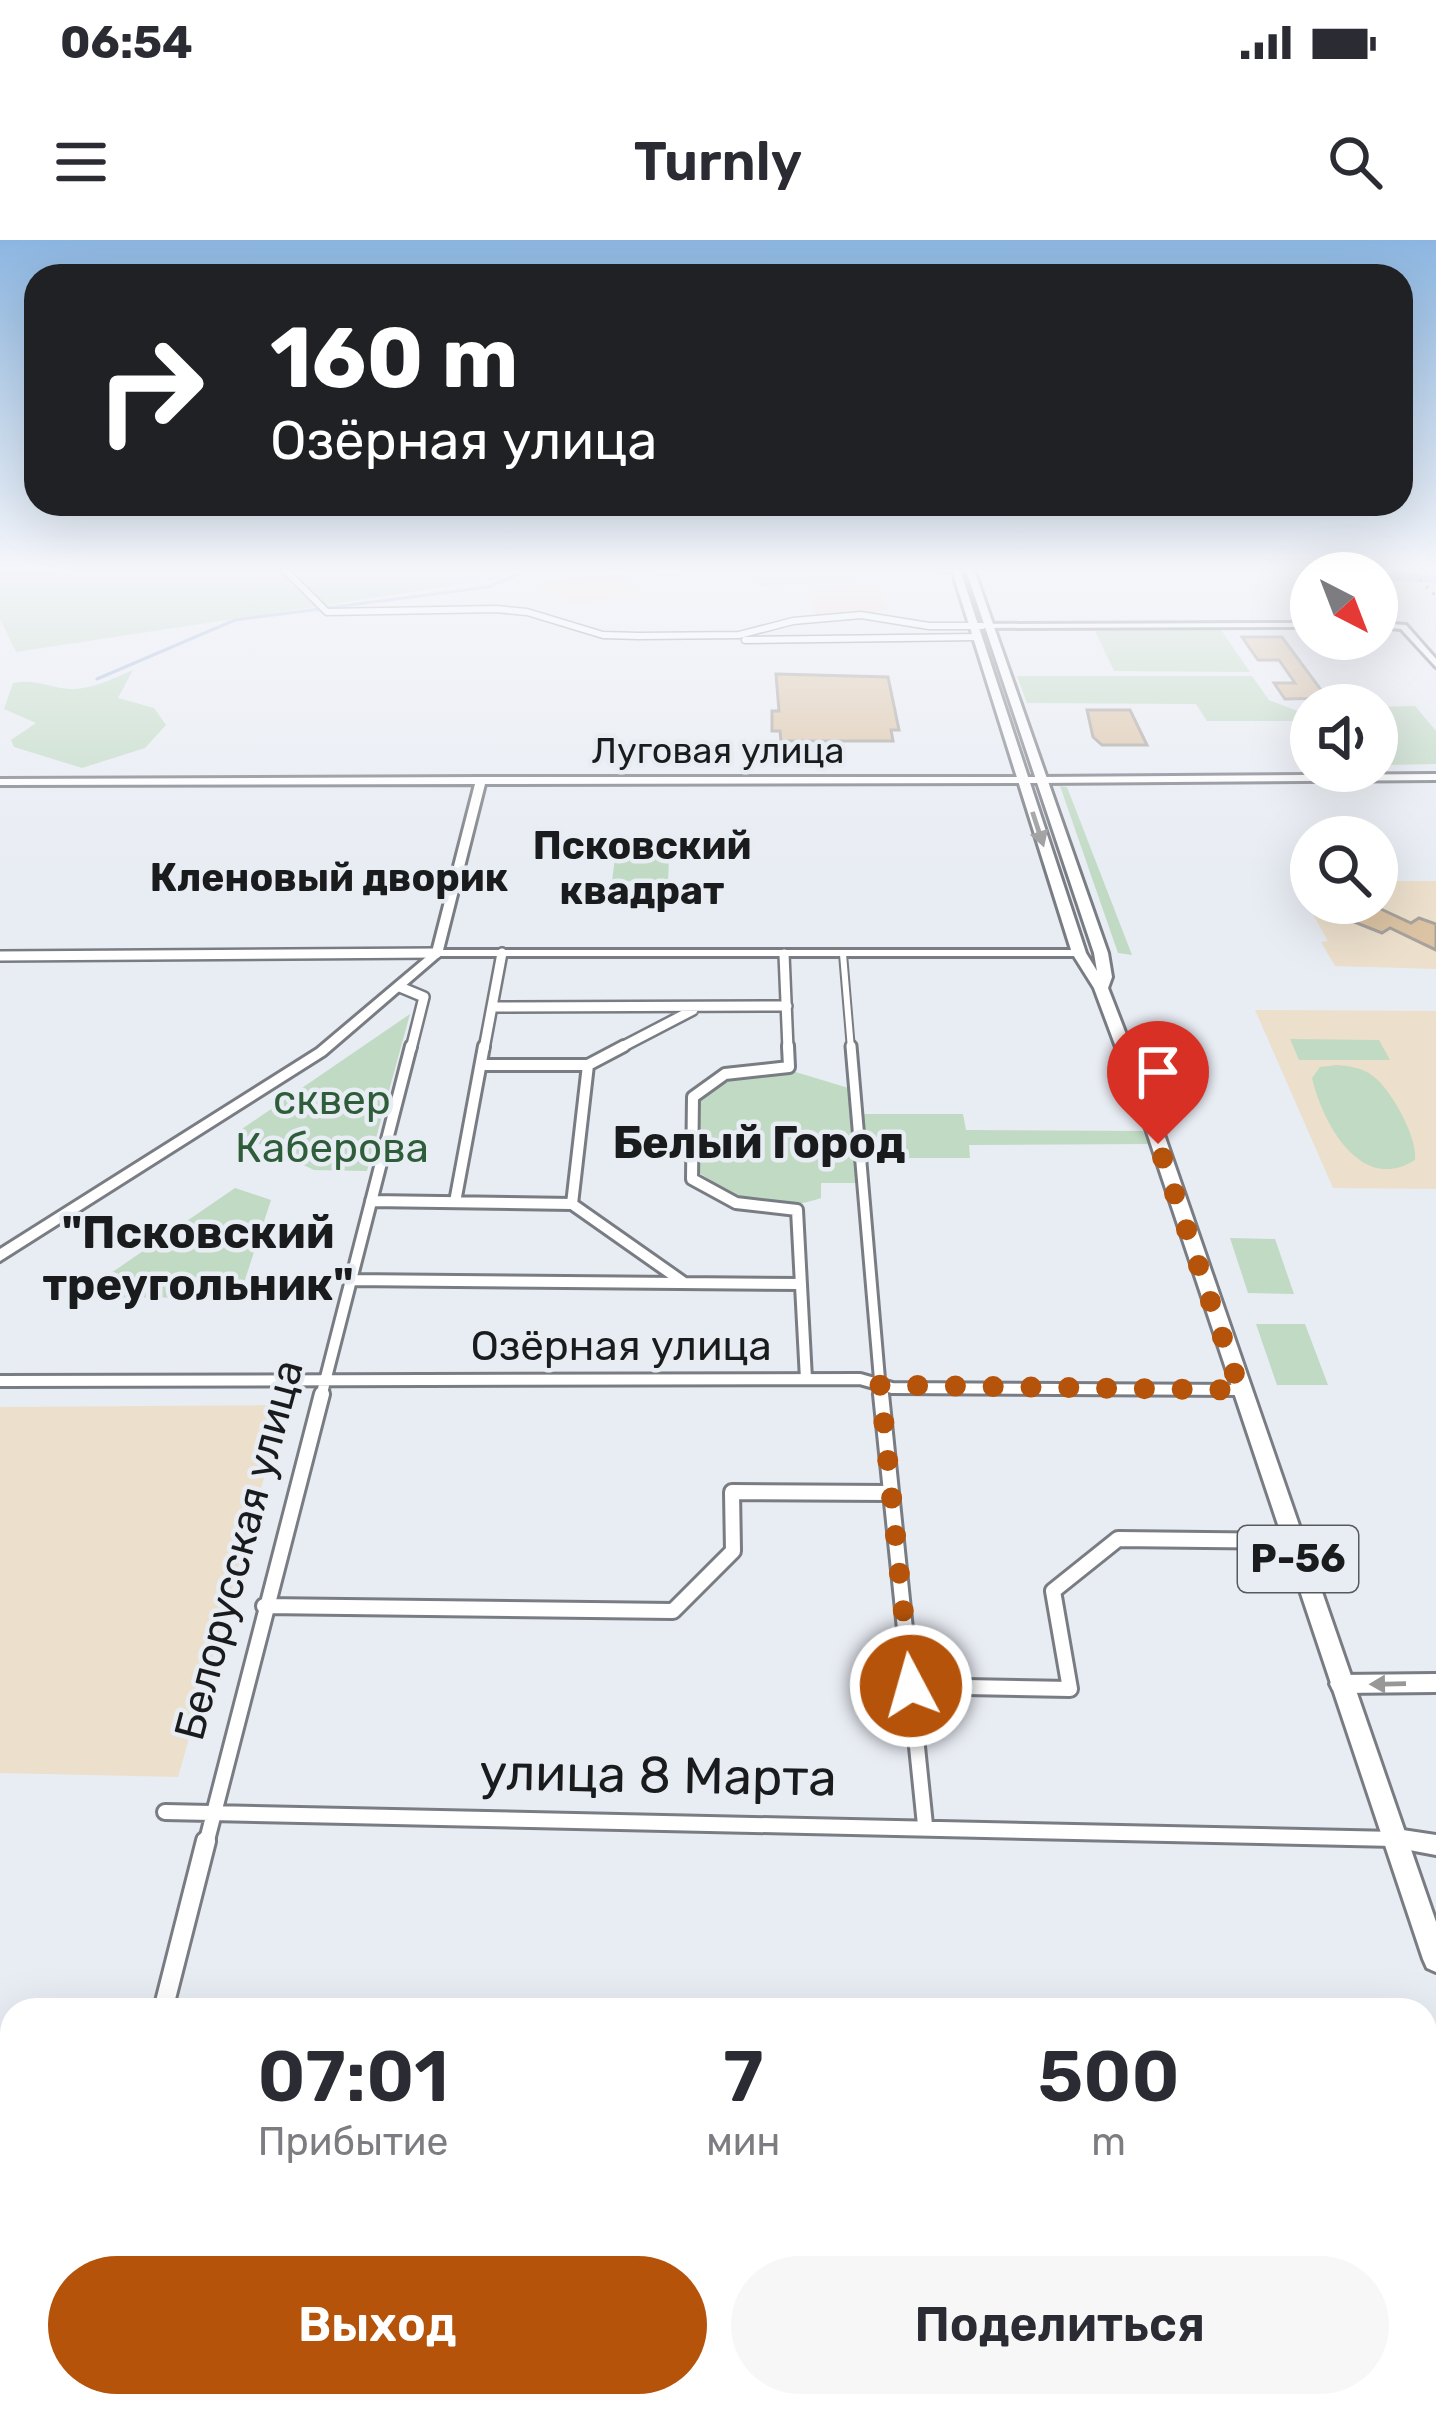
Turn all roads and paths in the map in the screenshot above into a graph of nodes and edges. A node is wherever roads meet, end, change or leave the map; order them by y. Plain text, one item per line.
1 (987, 669) edge
2 (1003, 669) edge
3 (1436, 777) edge
4 (1022, 780) junction
5 (1040, 780) junction
6 (481, 781) junction
7 (0, 782) edge
8 (1060, 900) junction
9 (1082, 901) junction
10 (436, 953) junction
11 (502, 953) junction
12 (1078, 953) junction
13 (784, 954) junction
14 (843, 954) junction
15 (0, 956) edge
16 (400, 987) junction
17 (1101, 988) junction
18 (699, 1006) junction
19 (787, 1006) junction
20 (492, 1007) junction
21 (481, 1065) junction
22 (588, 1065) junction
23 (371, 1201) junction
24 (455, 1202) junction
25 (572, 1204) junction
26 (0, 1256) edge
27 (350, 1280) junction
28 (684, 1283) junction
29 (801, 1284) junction
30 (324, 1379) junction
31 (806, 1379) junction
32 (0, 1381) edge
33 (880, 1385) junction
34 (1240, 1390) junction
35 (890, 1493) junction
36 (1292, 1541) junction
37 (264, 1606) junction
38 (1436, 1683) edge
39 (1340, 1684) junction
40 (911, 1686) junction
41 (165, 1812) dead end
42 (211, 1812) junction
43 (925, 1826) junction
44 (1396, 1839) junction
45 (1436, 1845) edge
46 (1436, 1959) edge
47 (166, 1998) edge

1 - 4 main road
2 - 5 main road, Р-56
3 - 5 main road, Луговая улица
4 - 5 street, Луговая улица
4 - 6 street, Луговая улица
4 -> 8 main road
5 - 9 main road, Р-56
6 - 7 street, Луговая улица
6 - 10 street
8 - 9 main road
8 - 12 main road
9 - 17 main road, Р-56
10 - 11 street
10 - 15 street
10 - 16 street
11 - 13 street
11 - 20 street
12 - 14 street
12 - 17 main road
13 - 14 street
13 - 19 street
14 - 33 street
16 - 23 street, Белорусская улица
16 - 26 street
17 - 34 main road, Р-56
18 - 19 street
18 - 20 street
18 - 22 street
19 - 29 street
20 - 21 street
21 - 22 street
21 - 24 street
22 - 25 street
23 - 24 street
23 - 27 street, Белорусская улица
24 - 25 street
25 - 28 street
27 - 28 street
27 - 30 street, Белорусская улица
28 - 29 street
29 - 31 street
30 - 31 street, Озёрная улица
30 - 32 street, Озёрная улица
30 - 37 street, Белорусская улица
31 - 33 street, Озёрная улица
33 - 34 street, Озёрная улица
33 - 35 street
34 - 36 main road, Р-56
35 - 37 street
35 - 40 street
36 - 39 main road, Р-56
36 - 40 street
37 - 42 street, Белорусская улица
38 -> 39 main road
39 - 44 main road, Р-56
40 - 43 street
41 - 42 street, улица 8 Марта
42 - 43 street, улица 8 Марта
42 - 47 street, Белорусская улица
43 - 44 street, улица 8 Марта
44 - 45 main road, улица 8 Марта
44 - 46 main road, Р-56

